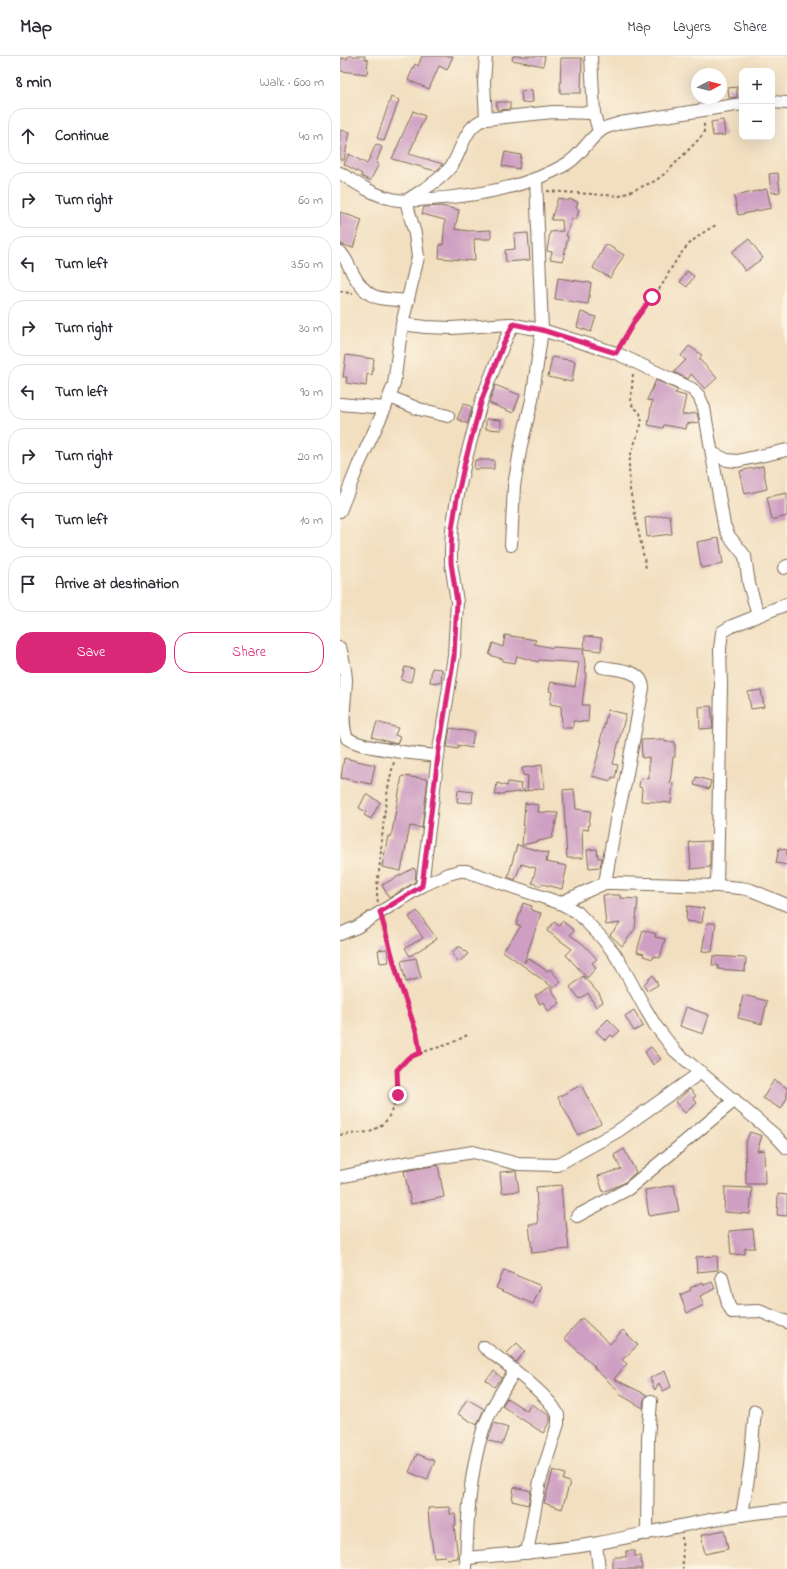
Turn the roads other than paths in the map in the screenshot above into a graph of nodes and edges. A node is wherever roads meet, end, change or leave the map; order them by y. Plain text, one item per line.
1 (486, 56) edge
2 (591, 56) edge
3 (775, 102) edge
4 (787, 103) edge
5 (739, 104) edge
6 (594, 113) junction
7 (486, 119) junction
8 (599, 132) junction
9 (340, 173) edge
10 (536, 184) junction
11 (406, 201) junction
12 (340, 252) edge
13 (408, 302) junction
14 (402, 324) junction
15 (513, 324) junction
16 (542, 330) junction
17 (390, 397) junction
18 (340, 404) edge
19 (385, 408) junction
20 (448, 416) dead end
21 (787, 450) edge
22 (712, 453) junction
23 (340, 511) edge
24 (511, 545) dead end
25 (787, 604) edge
26 (758, 615) junction
27 (340, 648) edge
28 (602, 667) dead end
29 (438, 756) junction
30 (605, 883) junction
31 (422, 886) junction
32 (717, 886) junction
33 (560, 903) junction
34 (787, 905) edge
35 (340, 934) edge
36 (701, 1072) junction
37 (734, 1100) junction
38 (787, 1148) edge
39 (340, 1177) edge
40 (577, 1216) dead end
41 (722, 1277) dead end
42 (787, 1322) edge
43 (484, 1348) dead end
44 (515, 1371) junction
45 (651, 1401) dead end
46 (755, 1410) dead end
47 (787, 1510) edge
48 (742, 1515) junction
49 (647, 1534) junction
50 (596, 1544) junction
51 (527, 1553) junction
52 (466, 1564) edge
53 (599, 1569) edge

1 - 7 street
2 - 6 street
3 - 4 street
5 - 8 street
6 - 7 street
6 - 8 street
7 - 11 street
8 - 10 street
9 - 11 street
10 - 11 street
10 - 16 street
11 - 13 street
12 - 13 street
13 - 14 street
14 - 15 street
14 - 17 street
15 - 16 street
15 - 29 street
16 - 22 street
16 - 24 street
17 - 19 street
17 - 20 street
18 - 19 street
19 - 23 street
21 - 22 street
22 - 26 street
25 - 26 street
26 - 32 street
27 - 29 street
28 - 30 street
29 - 31 street
30 - 32 street
30 - 33 street
31 - 33 street
31 - 35 street
32 - 34 street
33 - 36 street
36 - 37 street
36 - 39 street
37 - 38 street
37 - 40 street
41 - 42 street
43 - 44 street
44 - 51 street
44 - 52 street
45 - 49 street
46 - 48 street
47 - 48 street
48 - 49 street
49 - 50 street
50 - 51 street
50 - 53 street
51 - 52 street

